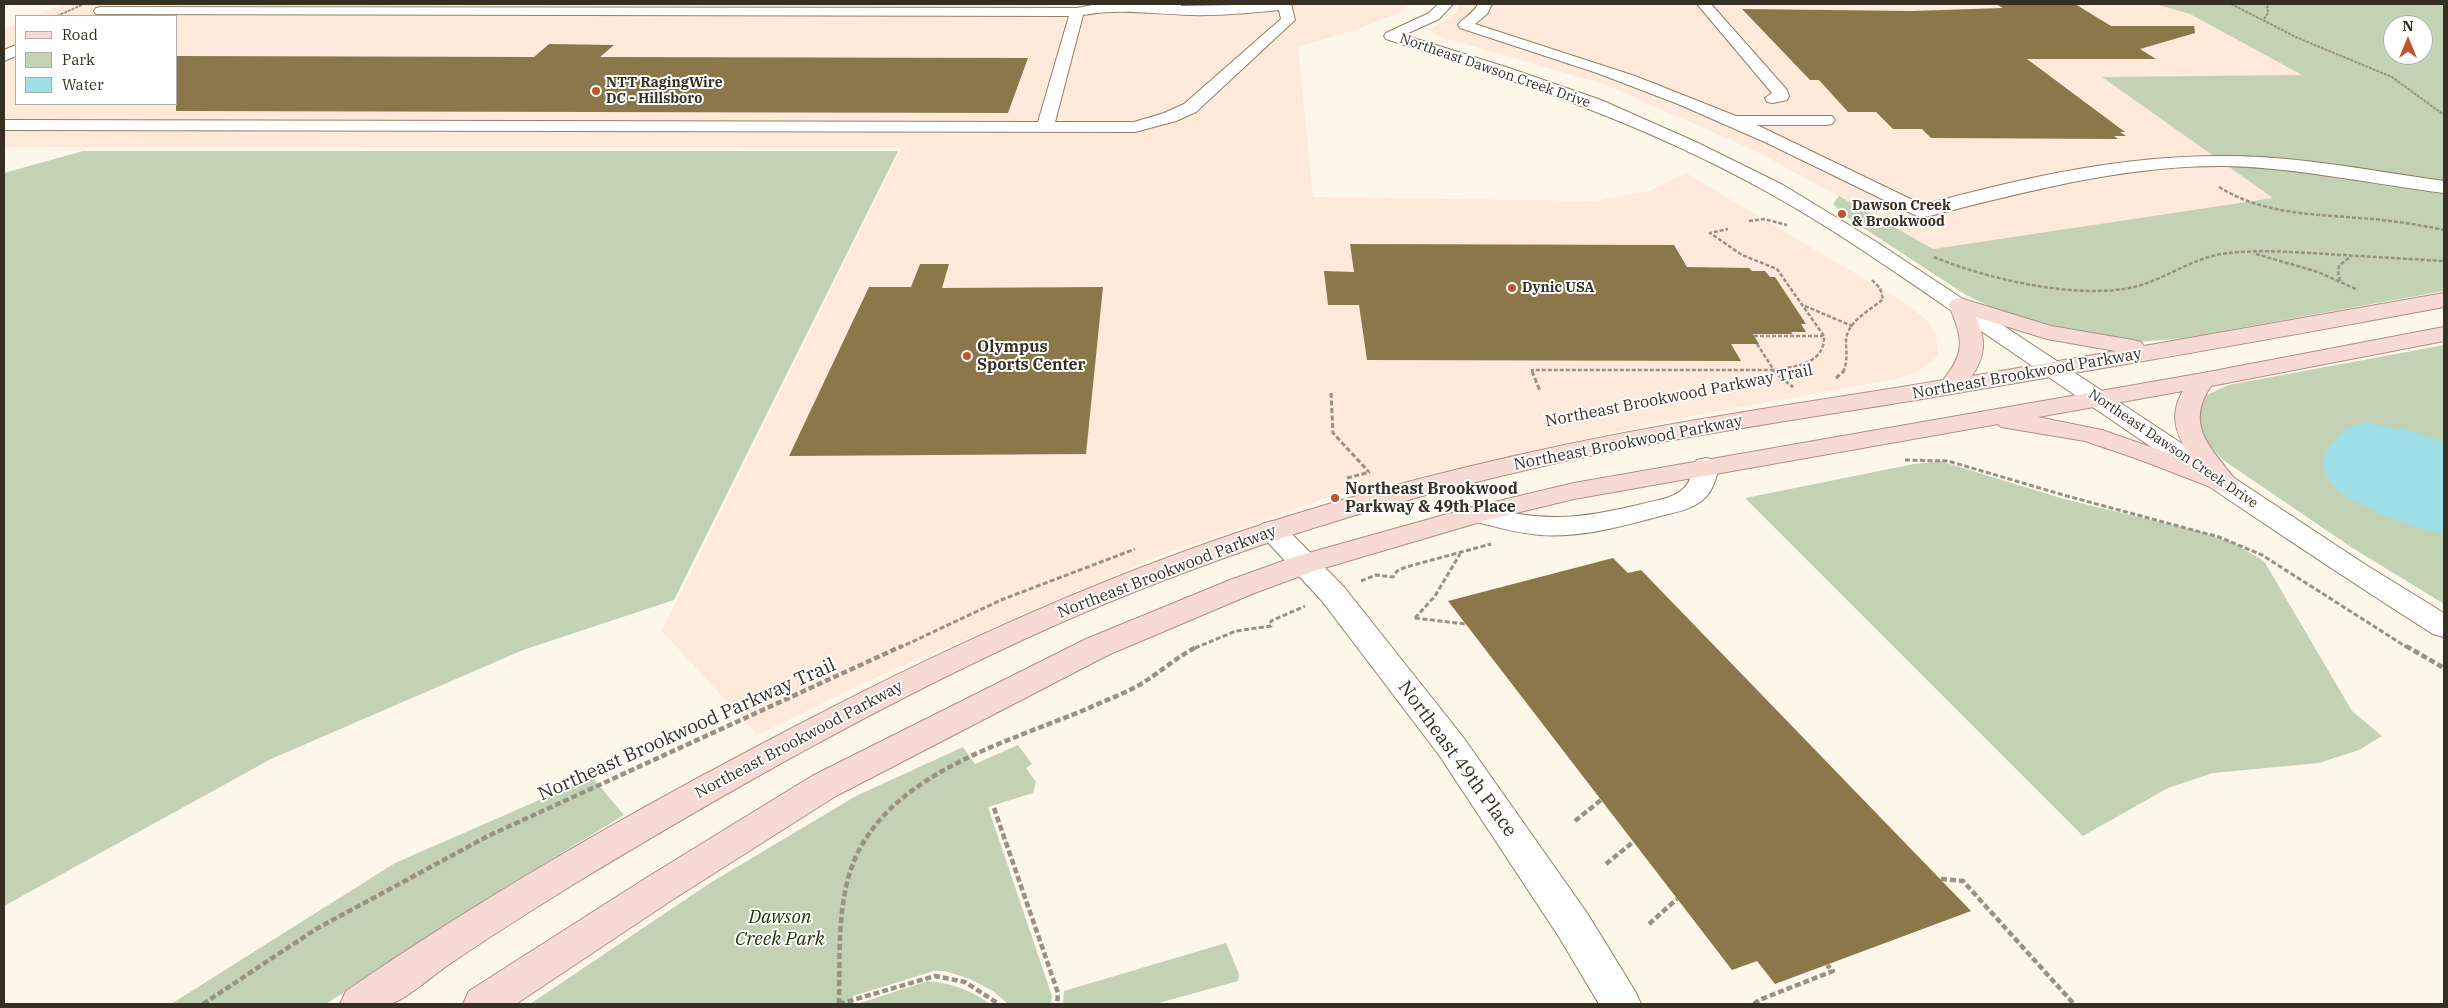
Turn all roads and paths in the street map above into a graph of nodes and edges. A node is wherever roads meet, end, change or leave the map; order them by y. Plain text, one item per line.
1 (84, 4) edge
2 (116, 4) edge
3 (1240, 4) edge
4 (1266, 4) edge
5 (1290, 4) edge
6 (1446, 4) edge
7 (1485, 4) edge
8 (1704, 4) edge
9 (2231, 4) edge
10 (2267, 4) edge
11 (1156, 6) edge
12 (1077, 12) junction
13 (96, 14) edge
14 (59, 15) edge
15 (2264, 19) junction
16 (1773, 98) dead end
17 (2444, 115) edge
18 (1729, 120) junction
19 (1826, 120) dead end
20 (4, 125) edge
21 (1044, 128) junction
22 (2219, 187) dead end
23 (2444, 187) edge
24 (1786, 220) dead end
25 (1749, 221) dead end
26 (1728, 229) dead end
27 (2444, 230) edge
28 (2248, 252) junction
29 (1929, 254) dead end
30 (2352, 256) junction
31 (2444, 261) edge
32 (1870, 278) dead end
33 (2340, 281) junction
34 (2360, 292) dead end
35 (2444, 300) edge
36 (1802, 305) junction
37 (1960, 305) junction
38 (1852, 326) junction
39 (2444, 334) edge
40 (1754, 336) dead end
41 (1824, 336) junction
42 (1757, 344) dead end
43 (2166, 350) junction
44 (2054, 369) junction
45 (1772, 370) junction
46 (1833, 380) dead end
47 (2203, 380) junction
48 (1951, 387) junction
49 (1793, 389) dead end
50 (1540, 392) dead end
51 (1331, 393) dead end
52 (2096, 398) junction
53 (1966, 421) junction
54 (1901, 461) dead end
55 (1706, 466) joint
56 (1378, 470) dead end
57 (1369, 472) junction
58 (1346, 478) dead end
59 (2226, 486) junction
60 (1479, 514) joint
61 (1272, 530) junction
62 (1496, 543) dead end
63 (1144, 546) dead end
64 (1461, 553) junction
65 (1304, 564) junction
66 (1376, 574) dead end
67 (1270, 621) dead end
68 (1465, 624) dead end
69 (2444, 627) edge
70 (2444, 668) edge
71 (1601, 800) dead end
72 (994, 808) dead end
73 (1575, 822) dead end
74 (1633, 842) dead end
75 (1606, 864) dead end
76 (1941, 879) dead end
77 (1677, 899) dead end
78 (1649, 924) dead end
79 (1828, 964) dead end
80 (202, 1004) edge
81 (360, 1004) edge
82 (483, 1004) edge
83 (839, 1004) edge
84 (999, 1004) edge
85 (1057, 1004) edge
86 (1621, 1004) edge
87 (1754, 1004) edge
88 (2074, 1004) edge

1 - 14 path
2 - 13 street
3 - 11 street
4 - 5 street
5 - 11 street
5 - 21 street
6 - 37 street, Northeast Dawson Creek Drive
7 - 18 street
8 - 16 street
9 - 15 path
10 - 15 path
11 - 12 street
12 - 13 street
12 - 21 street
15 - 17 path
18 - 19 street
18 - 23 street
20 - 21 street
22 - 27 path
24 - 25 path
26 - 36 path
28 - 29 path
28 - 30 path
28 - 33 path
30 - 31 path
30 - 33 path
32 - 38 path
33 - 34 path
35 - 43 main road, Northeast Brookwood Parkway
36 - 38 path
36 - 41 path
37 - 43 main road
37 - 44 street, Northeast Dawson Creek Drive
37 - 48 main road
38 - 46 path, Northeast Brookwood Parkway Trail
39 - 47 main road
40 - 41 path
41 - 45 path
42 - 45 path
43 - 44 main road, Northeast Brookwood Parkway
44 - 48 main road, Northeast Brookwood Parkway
44 - 52 street, Northeast Dawson Creek Drive
45 - 49 path
45 - 50 path
47 - 52 main road
47 - 59 main road
48 - 61 main road, Northeast Brookwood Parkway
51 - 57 path
52 - 53 main road
52 - 59 street, Northeast Dawson Creek Drive
53 - 55 main road
53 - 59 main road
54 - 70 path
55 - 60 street
56 - 57 path
57 - 58 path
59 - 69 street, Northeast Dawson Creek Drive
60 - 65 main road
61 - 65 street, Northeast 49th Place
61 - 81 main road, Northeast Brookwood Parkway
62 - 64 path
63 - 80 path, Northeast Brookwood Parkway Trail
64 - 66 path
64 - 68 path
65 - 82 main road
65 - 86 street, Northeast 49th Place
67 - 83 path
71 - 73 path
72 - 85 path
74 - 75 path
76 - 88 path
77 - 78 path
79 - 87 path
83 - 84 path

